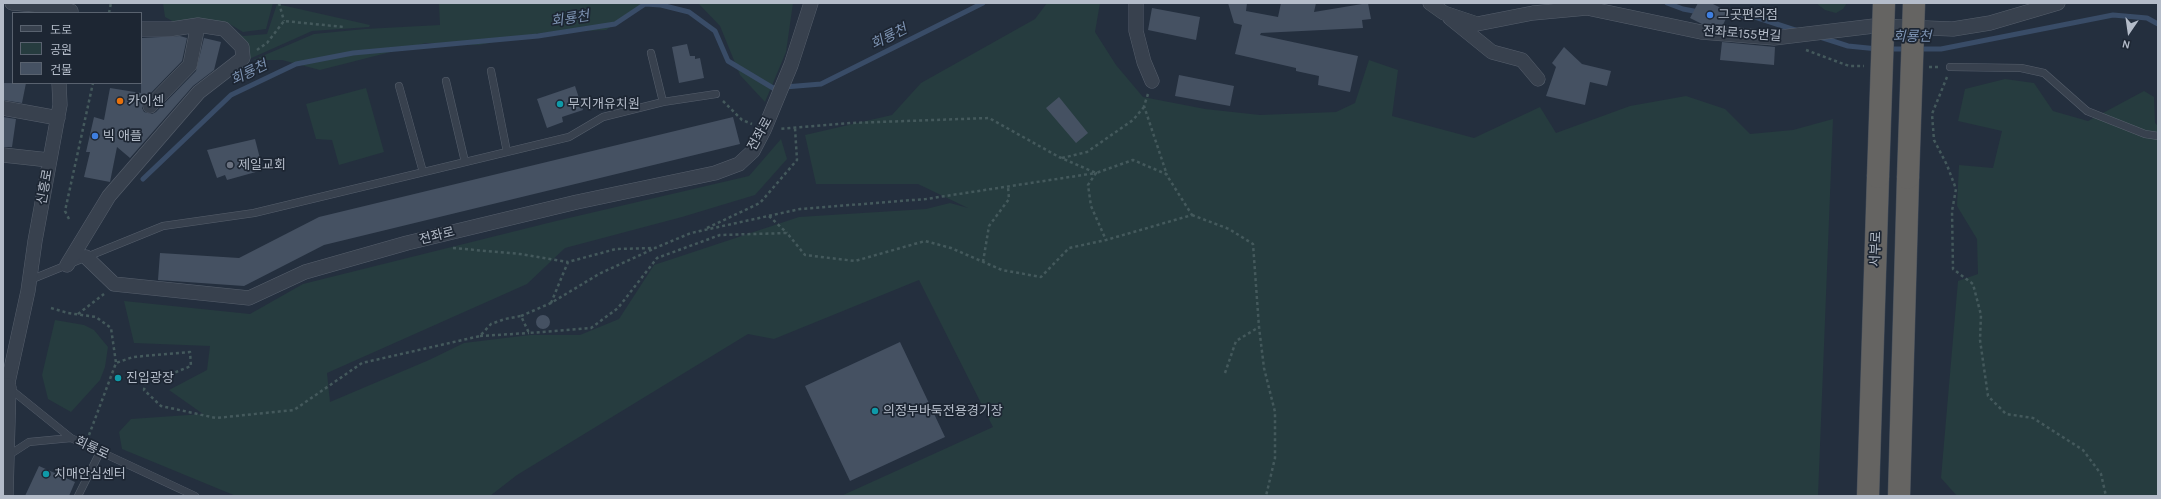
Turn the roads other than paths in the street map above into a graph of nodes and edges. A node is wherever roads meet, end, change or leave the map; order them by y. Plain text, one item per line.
1 (12, 3) edge
2 (811, 3) edge
3 (1136, 3) edge
4 (1430, 3) edge
5 (1884, 3) edge
6 (1914, 3) edge
7 (2058, 3) edge
8 (71, 9) edge
9 (1444, 13) junction
10 (198, 25) junction
11 (142, 29) edge
12 (651, 53) dead end
13 (1950, 67) road end
14 (490, 71) dead end
15 (1538, 79) dead end
16 (446, 81) dead end
17 (1152, 81) road end
18 (59, 84) edge
19 (399, 86) dead end
20 (716, 94) road end
21 (664, 102) junction
22 (150, 106) dead end
23 (3, 108) edge
24 (58, 118) junction
25 (2158, 136) edge
26 (507, 152) junction
27 (3, 155) edge
28 (50, 160) junction
29 (465, 162) junction
30 (423, 172) junction
31 (86, 257) junction
32 (67, 265) junction
33 (29, 286) junction
34 (4, 390) edge
35 (71, 438) junction
36 (100, 452) junction
37 (4, 463) edge
38 (4, 496) edge
39 (78, 496) edge
40 (195, 496) edge
41 (1868, 496) edge
42 (1899, 496) edge

1 - 8 street
2 - 31 street, 전좌로
3 - 17 street
4 - 9 street, 전좌로155번길
5 - 41 highway, 서부로, bridge
6 - 42 highway, bridge
7 - 9 street, 전좌로155번길
9 - 15 street
10 - 11 street
10 - 22 street
10 - 32 street
12 - 21 lane
13 - 25 lane
14 - 26 lane
16 - 29 lane
18 - 24 street, 신흥로
19 - 30 lane
20 - 21 lane
21 - 26 lane
23 - 24 street
24 - 28 street, 신흥로
26 - 29 lane
27 - 28 street
28 - 33 street, 신흥로
29 - 30 lane
30 - 31 lane
31 - 32 lane
32 - 33 lane
33 - 34 street, 신흥로
34 - 35 lane
34 - 37 street
35 - 36 lane, 회룡로
35 - 37 lane, 회룡로
36 - 39 lane
36 - 40 lane, 회룡로
37 - 38 street

